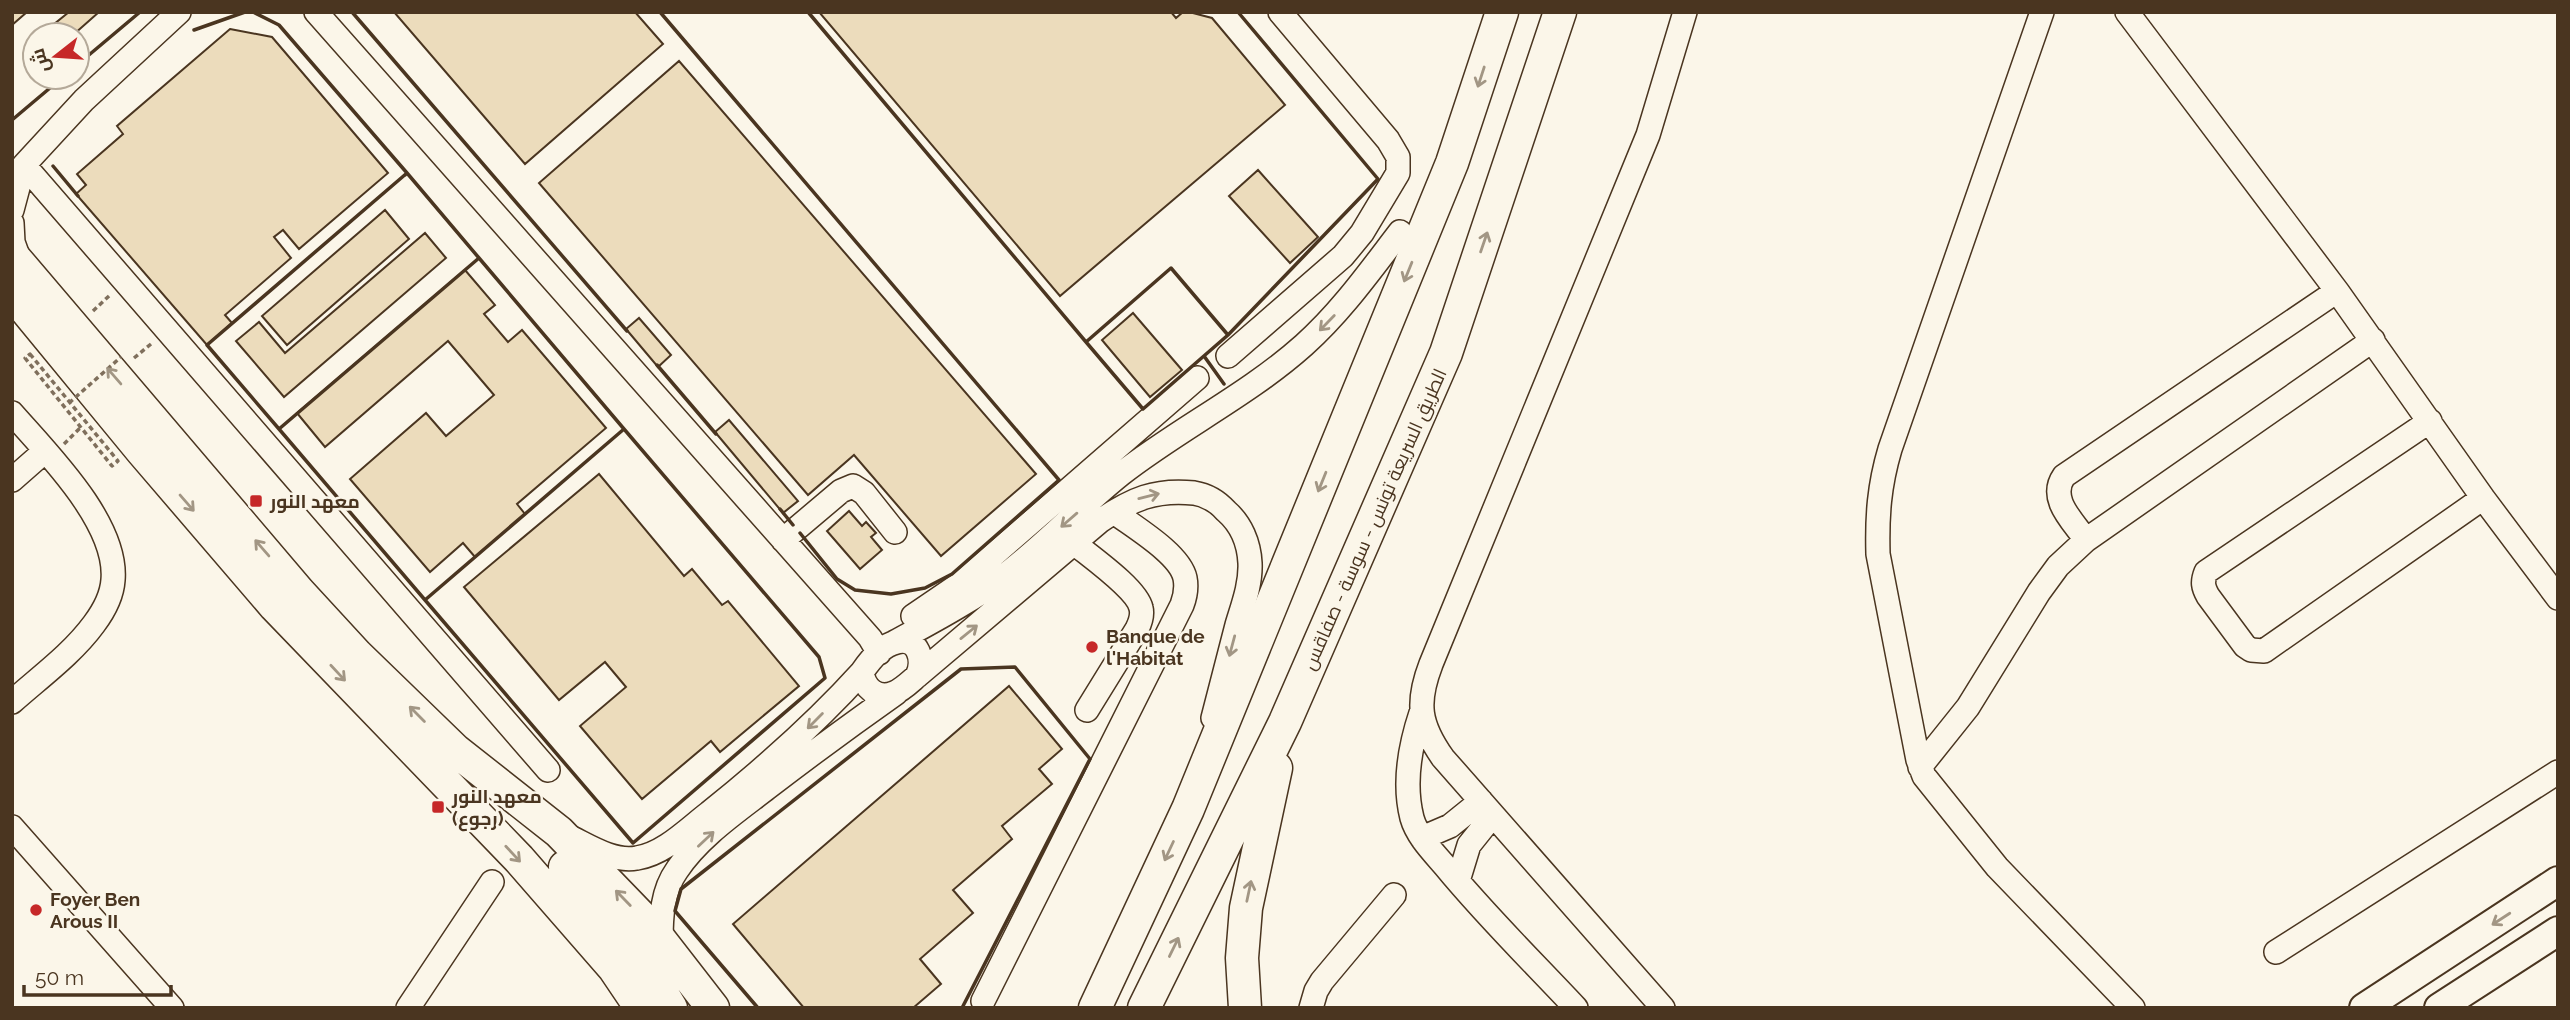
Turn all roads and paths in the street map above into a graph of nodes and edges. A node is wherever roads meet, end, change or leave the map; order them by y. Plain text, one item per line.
1 (179, 12) edge
2 (316, 12) edge
3 (1280, 12) edge
4 (1502, 12) edge
5 (1560, 12) edge
6 (1685, 12) edge
7 (2042, 12) edge
8 (2127, 12) edge
9 (1452, 163) junction
10 (18, 167) edge
11 (12, 210) edge
12 (12, 223) edge
13 (1400, 232) joint
14 (16, 273) edge
15 (124, 281) junction
16 (2337, 291) junction
17 (86, 317) dead end
18 (2373, 340) junction
19 (30, 354) dead end
20 (121, 356) dead end
21 (1227, 356) dead end
22 (1197, 378) dead end
23 (69, 402) dead end
24 (12, 413) edge
25 (2430, 421) junction
26 (106, 447) dead end
27 (46, 451) junction
28 (1106, 456) junction
29 (1121, 474) junction
30 (12, 480) edge
31 (2483, 498) junction
32 (1114, 512) junction
33 (895, 532) dead end
34 (783, 540) junction
35 (2086, 540) junction
36 (1074, 543) junction
37 (2558, 598) edge
38 (881, 644) junction
39 (862, 672) junction
40 (917, 676) junction
41 (896, 693) junction
42 (12, 702) edge
43 (1087, 710) dead end
44 (1421, 713) junction
45 (1285, 722) junction
46 (455, 750) junction
47 (1920, 766) junction
48 (548, 770) dead end
49 (2558, 772) edge
50 (1488, 808) junction
51 (1188, 809) junction
52 (12, 827) edge
53 (558, 832) junction
54 (1422, 838) junction
55 (1458, 881) junction
56 (2558, 881) edge
57 (492, 882) dead end
58 (1394, 895) dead end
59 (2558, 930) edge
60 (586, 939) junction
61 (661, 942) junction
62 (2276, 952) dead end
63 (983, 1001) dead end
64 (172, 1008) edge
65 (408, 1008) edge
66 (627, 1008) edge
67 (641, 1008) edge
68 (671, 1008) edge
69 (713, 1008) edge
70 (1095, 1008) edge
71 (1144, 1008) edge
72 (1245, 1008) edge
73 (1311, 1008) edge
74 (1576, 1008) edge
75 (1663, 1008) edge
76 (2133, 1008) edge
77 (2364, 1008) edge
78 (2439, 1008) edge

1 - 10 street
2 - 34 street
3 - 21 street
4 -> 9 highway
45 -> 5 highway, الطريق السريعة تونس - سوسة - صفاقس
6 - 44 street
7 - 47 street
8 - 16 street
9 - 13 highway
9 -> 51 highway
10 - 11 street
10 - 15 street
12 - 14 street
13 -> 29 street
46 -> 14 highway
14 -> 60 highway
15 - 17 path
15 - 48 street
16 - 18 street
16 - 35 street
18 - 25 street
18 - 35 street
19 - 26 path
20 - 23 path, bridge
22 - 28 street
24 - 27 street
25 - 31 street
25 - 31 street
27 - 30 street
27 - 42 street
28 - 29 street
28 - 38 street
29 -> 38 street
31 - 37 street
32 - 36 street
32 -> 51 street
32 - 63 street
33 - 34 street
34 - 38 street
35 - 47 street
40 -> 36 street
36 - 43 street
38 - 39 street
38 - 40 street
39 - 41 street
39 -> 53 street
40 - 41 street
61 -> 41 street
44 - 50 street
44 - 54 street
71 -> 45 highway, الطريق السريعة تونس - سوسة - صفاقس
72 -> 45 highway
46 - 53 highway
46 - 68 highway
47 - 76 street
49 - 62 street
50 - 54 street
50 - 55 street
50 - 75 street
51 -> 70 highway
52 - 64 street
61 -> 53 highway
54 - 55 street
55 - 74 street
56 -> 77 main road
57 - 65 street
58 - 73 street
59 - 78 main road
60 - 66 highway
60 - 67 highway
61 - 69 highway

